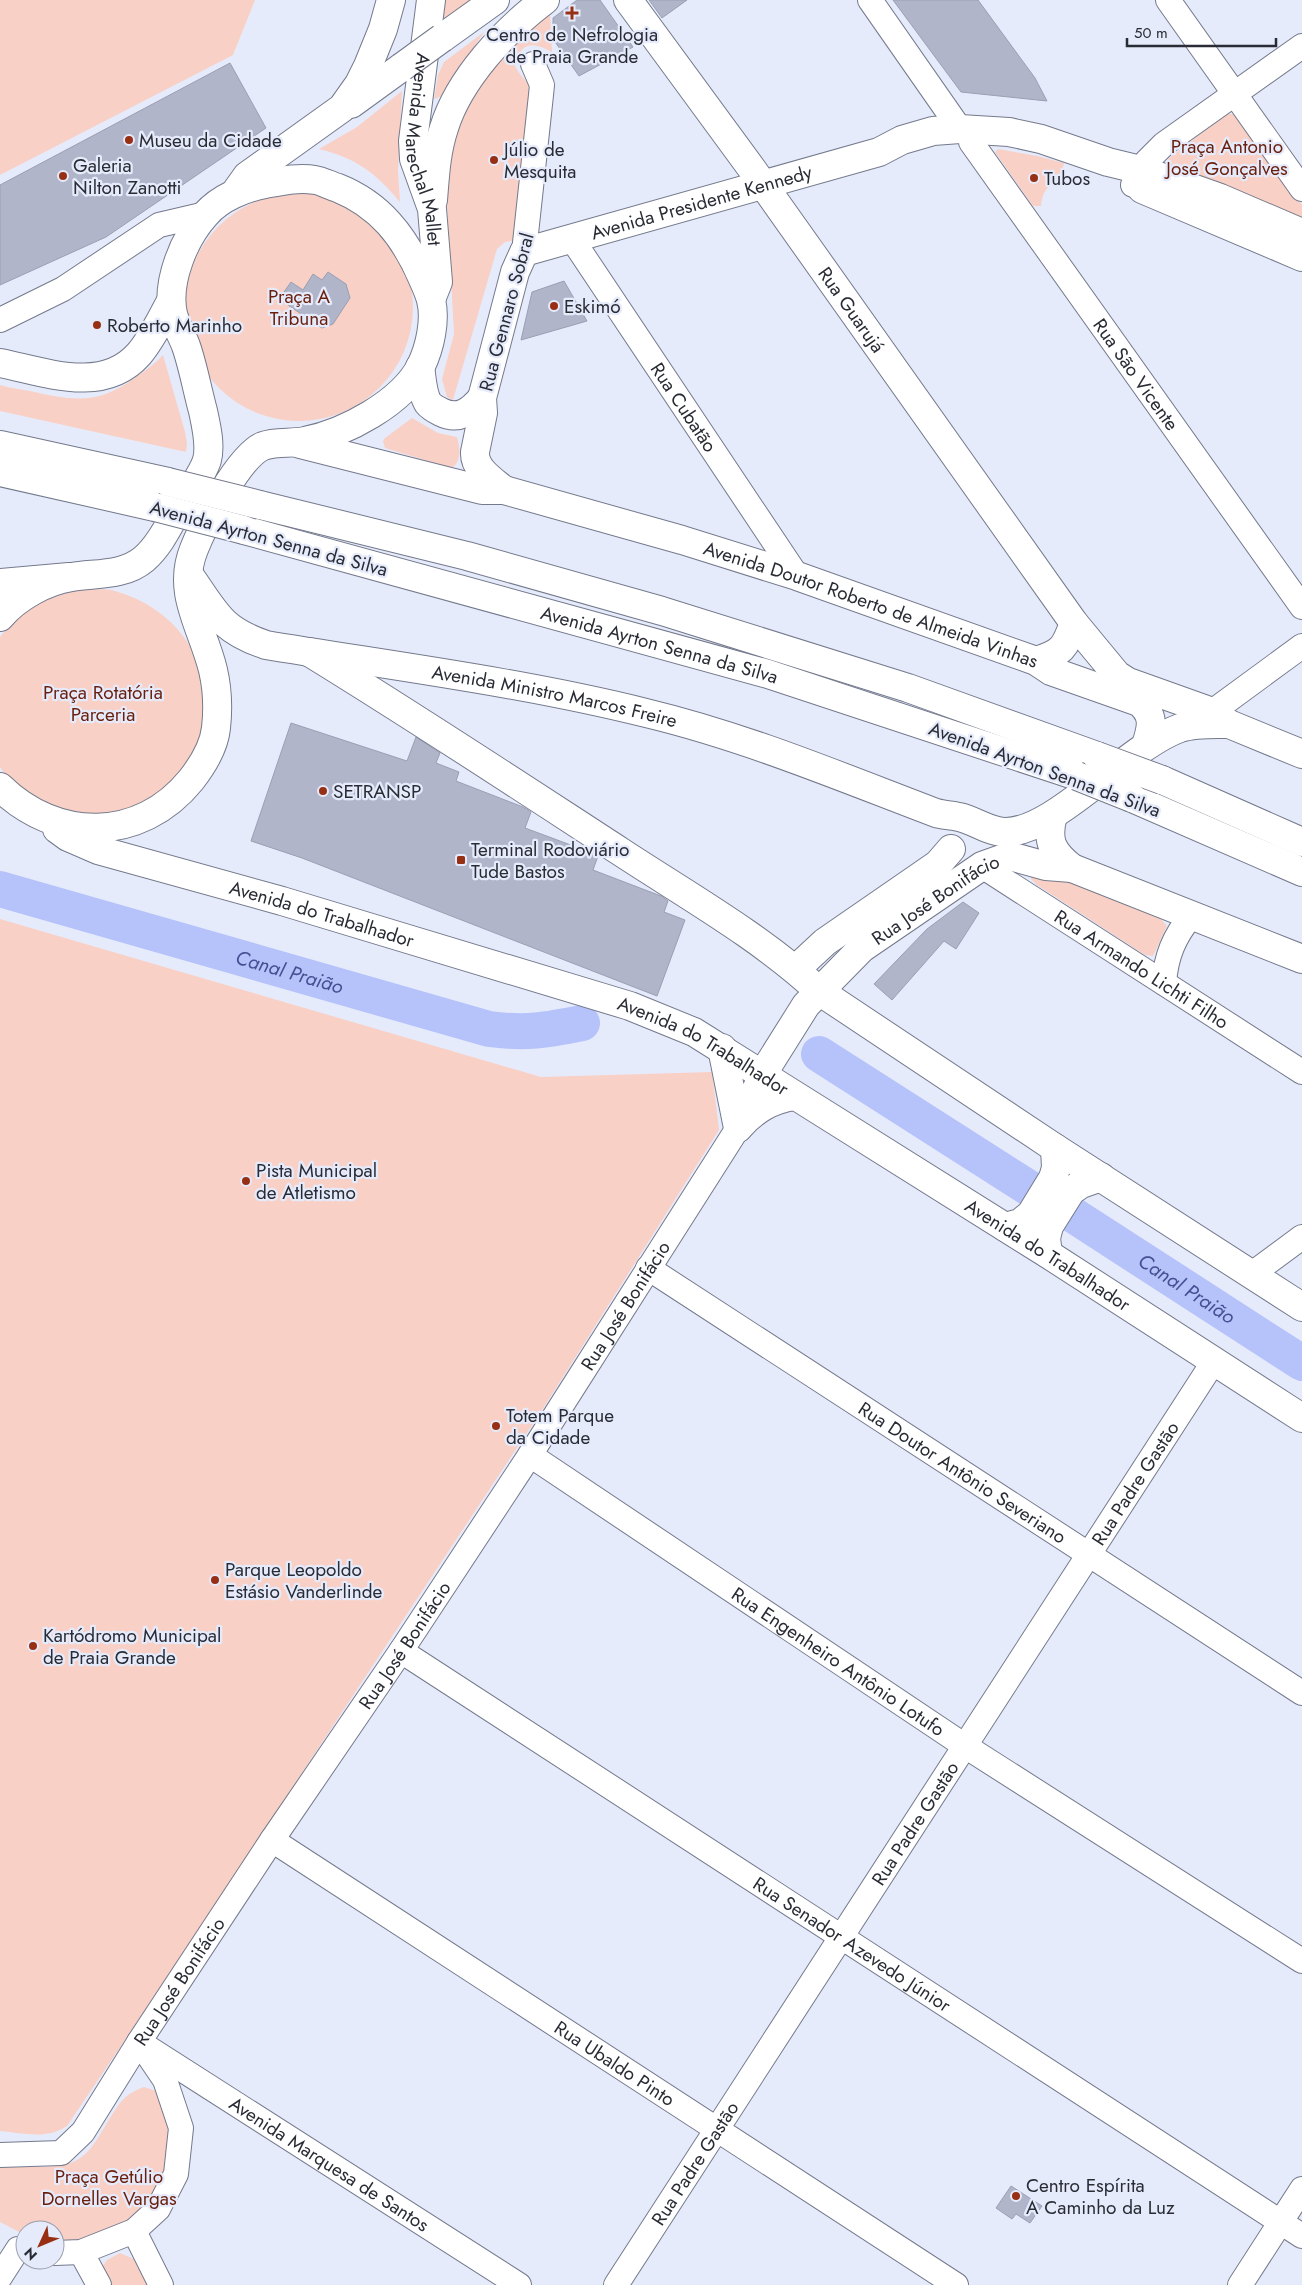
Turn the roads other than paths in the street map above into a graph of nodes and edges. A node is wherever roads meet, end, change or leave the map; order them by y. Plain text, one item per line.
1 (391, 0) edge
2 (430, 0) edge
3 (495, 0) edge
4 (546, 0) edge
5 (628, 0) edge
6 (870, 0) edge
7 (1168, 0) edge
8 (1302, 46) edge
9 (533, 64) dead end
10 (1235, 94) junction
11 (342, 108) junction
12 (966, 135) junction
13 (1137, 178) junction
14 (764, 185) junction
15 (1302, 189) edge
16 (234, 194) junction
17 (432, 209) junction
18 (206, 214) junction
19 (1302, 233) edge
20 (572, 239) junction
21 (524, 252) junction
22 (1302, 257) edge
23 (431, 299) junction
24 (171, 301) junction
25 (0, 320) edge
26 (0, 363) edge
27 (420, 368) junction
28 (482, 398) junction
29 (297, 443) junction
30 (0, 445) edge
31 (0, 472) edge
32 (55, 485) junction
33 (504, 490) junction
34 (0, 492) edge
35 (190, 576) junction
36 (797, 576) junction
37 (68, 577) junction
38 (0, 582) edge
39 (1302, 607) edge
40 (0, 617) edge
41 (1074, 623) junction
42 (1302, 646) edge
43 (309, 652) junction
44 (1036, 661) junction
45 (1220, 718) junction
46 (1146, 745) junction
47 (1302, 754) edge
48 (0, 787) edge
49 (936, 814) junction
50 (38, 815) junction
51 (1053, 815) junction
52 (1302, 842) edge
53 (950, 849) junction
54 (1250, 849) junction
55 (982, 866) junction
56 (1072, 868) junction
57 (1302, 872) edge
58 (1302, 880) edge
59 (960, 882) junction
60 (1191, 916) junction
61 (1302, 959) edge
62 (796, 969) junction
63 (1164, 983) junction
64 (819, 991) junction
65 (722, 1048) junction
66 (1302, 1072) edge
67 (762, 1075) junction
68 (794, 1096) junction
69 (738, 1128) junction
70 (1055, 1148) junction
71 (1101, 1177) junction
72 (1062, 1185) junction
73 (1040, 1220) junction
74 (1005, 1227) junction
75 (1302, 1236) edge
76 (1048, 1254) junction
77 (648, 1268) junction
78 (1252, 1274) junction
79 (1302, 1307) edge
80 (1214, 1361) junction
81 (1302, 1418) edge
82 (530, 1455) junction
83 (1088, 1555) junction
84 (401, 1651) junction
85 (1302, 1694) edge
86 (965, 1746) junction
87 (272, 1840) junction
88 (842, 1936) junction
89 (1302, 1961) edge
90 (139, 2042) junction
91 (170, 2073) junction
92 (717, 2129) junction
93 (0, 2155) edge
94 (1302, 2189) edge
95 (1281, 2222) junction
96 (134, 2231) junction
97 (1302, 2236) edge
98 (14, 2246) edge
99 (81, 2252) junction
100 (65, 2253) edge
101 (0, 2277) edge
102 (99, 2285) edge
103 (161, 2285) edge
104 (519, 2285) edge
105 (616, 2285) edge
106 (956, 2285) edge
107 (1240, 2285) edge

1 - 11 main road
2 - 17 main road, Avenida Marechal Mallet
3 - 11 main road, bridge
4 - 17 main road
5 - 14 main road, Rua Guarujá
6 - 12 street, Rua São Vicente
7 - 10 street
8 - 10 street
9 - 21 street, Rua Gennaro Sobral
10 - 13 street
10 - 15 street
11 - 16 main road
12 - 13 main road, Avenida Presidente Kennedy
12 - 14 main road, Avenida Presidente Kennedy
12 - 39 street, Rua São Vicente
13 - 19 main road, Avenida Presidente Kennedy
13 - 22 main road, Avenida Presidente Kennedy
14 - 20 main road, Avenida Presidente Kennedy
14 - 41 main road, Rua Guarujá
16 - 18 main road
16 - 23 main road
17 - 23 main road, Avenida Marechal Mallet
18 - 24 main road
18 - 25 street
20 - 21 main road, Avenida Presidente Kennedy
20 - 36 street, Rua Cubatão
21 - 28 main road, Rua Gennaro Sobral
23 - 27 main road
24 - 26 main road
24 - 37 main road
27 - 28 main road
27 - 29 main road
28 - 33 main road, Rua Gennaro Sobral
29 - 33 main road
29 - 35 main road
30 - 52 main road, Avenida Ayrton Senna da Silva, bridge
31 - 32 main road, Avenida Ayrton Senna da Silva
32 - 34 main road
32 - 54 main road, Avenida Ayrton Senna da Silva, bridge
33 - 36 main road, Avenida Doutor Roberto de Almeida Vinhas
35 - 43 main road, Avenida Ministro Marcos Freire
35 - 50 main road
36 - 44 main road, Avenida Doutor Roberto de Almeida Vinhas
37 - 38 main road
37 - 40 main road
41 - 44 main road, Avenida Doutor Roberto de Almeida Vinhas
41 - 45 main road
42 - 45 street
43 - 49 main road, Avenida Ministro Marcos Freire
43 - 62 main road
44 - 46 main road
45 - 46 main road, Avenida Ministro Marcos Freire
45 - 47 main road
46 - 51 main road, Avenida Ministro Marcos Freire
48 - 50 main road
49 - 51 main road, Avenida Ministro Marcos Freire
49 - 53 main road
50 - 65 main road, Avenida do Trabalhador
51 - 56 main road
53 - 59 main road
53 - 62 main road, Rua José Bonifácio
54 - 57 main road, Avenida Ayrton Senna da Silva
54 - 58 main road
55 - 56 main road, Rua José Bonifácio
55 - 59 main road, Rua José Bonifácio
55 - 63 street, Rua Armando Lichti Filho
56 - 60 main road
59 - 64 main road, Rua José Bonifácio
60 - 61 main road
60 - 63 street
62 - 64 main road
63 - 66 street, Rua Armando Lichti Filho
64 - 67 main road, Rua José Bonifácio
64 - 70 main road
65 - 67 main road, Avenida do Trabalhador
65 - 69 main road
67 - 68 main road, Avenida do Trabalhador
67 - 69 street, Rua José Bonifácio
68 - 69 main road
68 - 74 main road, Avenida do Trabalhador
69 - 77 street, Rua José Bonifácio
70 - 71 main road
70 - 72 main road
71 - 72 main road
71 - 78 main road
72 - 73 main road
73 - 74 main road
73 - 76 main road
74 - 76 main road, Avenida do Trabalhador
75 - 78 street
76 - 80 main road, Avenida do Trabalhador
77 - 82 street, Rua José Bonifácio
77 - 83 street, Rua Doutor Antônio Severiano
78 - 79 main road
80 - 81 main road, Avenida do Trabalhador
80 - 83 street, Rua Padre Gastão
82 - 84 street, Rua José Bonifácio
82 - 86 street, Rua Engenheiro Antônio Lotufo
83 - 85 street, Rua Doutor Antônio Severiano
83 - 86 street, Rua Padre Gastão
84 - 87 street, Rua José Bonifácio
84 - 88 street, Rua Senador Azevedo Júnior
86 - 88 street, Rua Padre Gastão
86 - 89 street, Rua Engenheiro Antônio Lotufo
87 - 90 street, Rua José Bonifácio
87 - 92 street, Rua Ubaldo Pinto
88 - 92 street, Rua Padre Gastão
88 - 95 street, Rua Senador Azevedo Júnior
90 - 91 street, Avenida Marquesa de Santos
90 - 93 street, Rua José Bonifácio
91 - 96 street
91 - 104 street, Avenida Marquesa de Santos
92 - 105 street, Rua Padre Gastão
92 - 106 street, Rua Ubaldo Pinto
94 - 95 street
95 - 97 street, Rua Senador Azevedo Júnior
95 - 107 street
96 - 99 street
96 - 103 street
98 - 101 street
99 - 100 street
99 - 102 street

